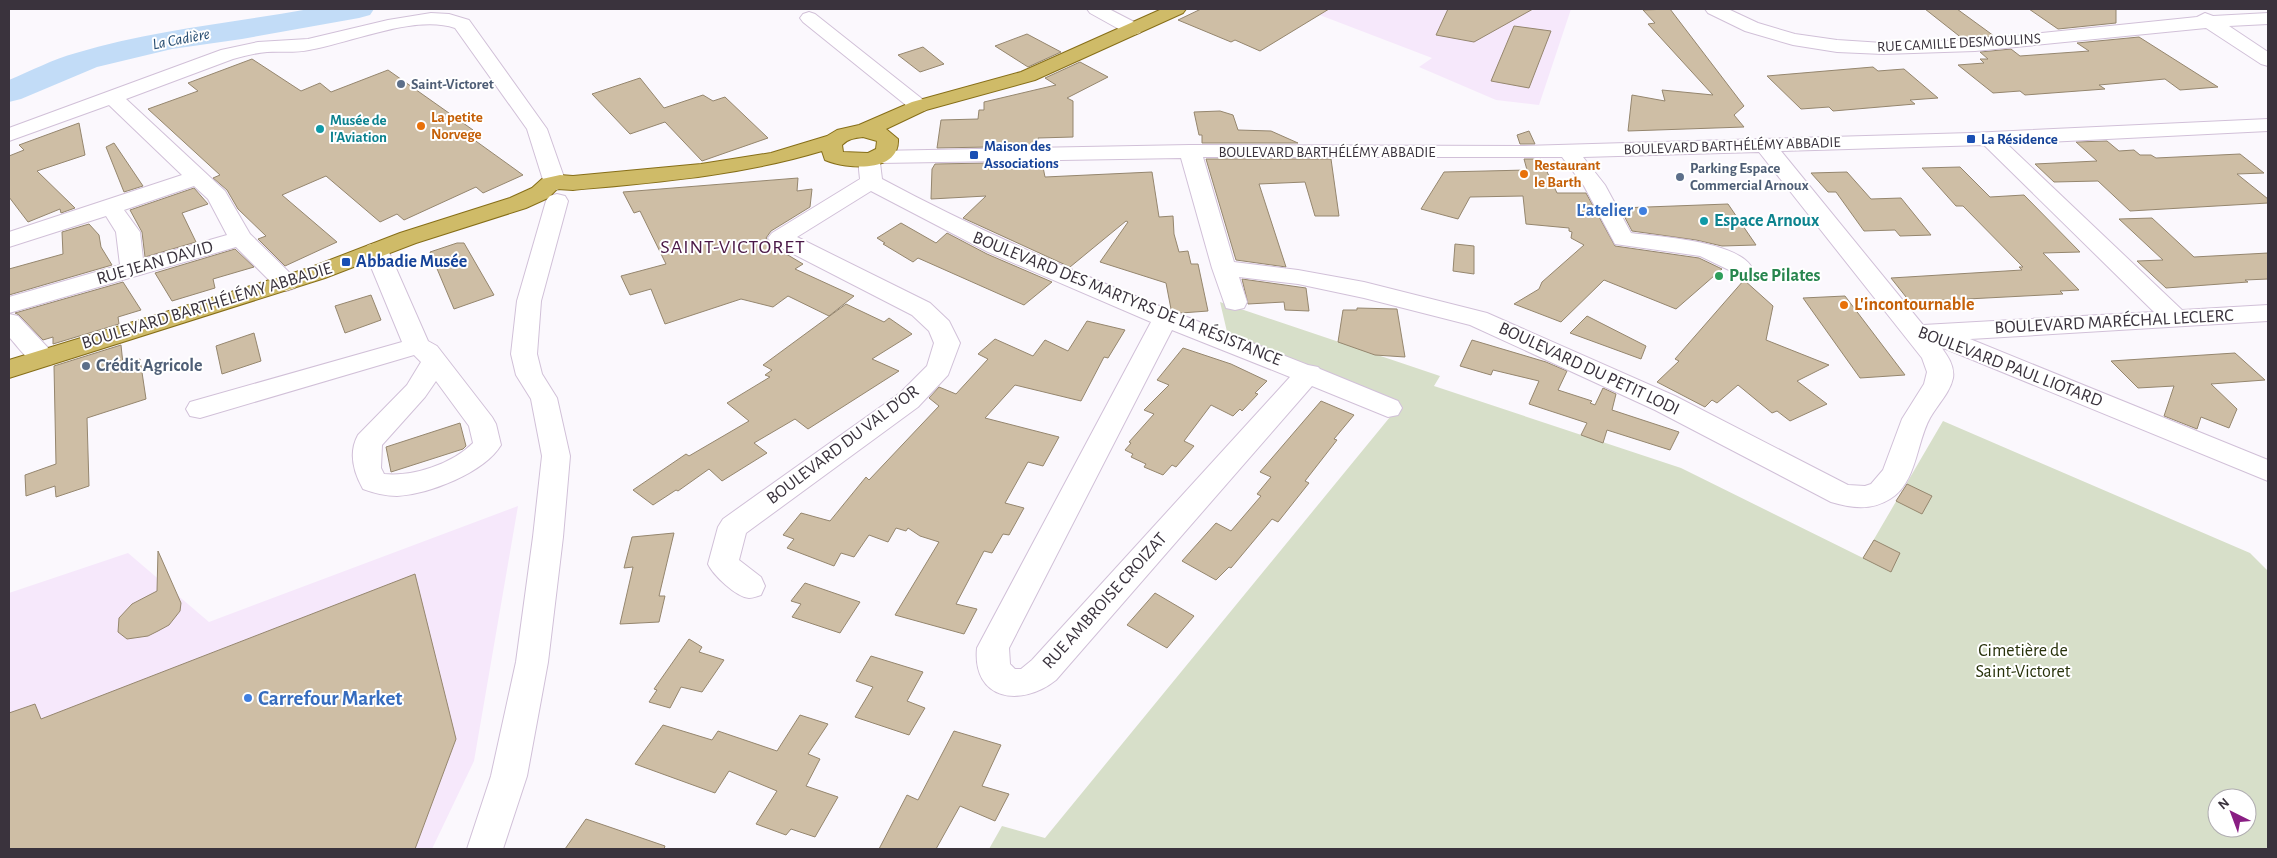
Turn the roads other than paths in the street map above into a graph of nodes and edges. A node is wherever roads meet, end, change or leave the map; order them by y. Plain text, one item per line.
1 (1096, 9) edge
2 (1177, 9) edge
3 (1714, 9) edge
4 (2186, 9) edge
5 (2268, 19) edge
6 (808, 21) dead end
7 (2210, 21) junction
8 (1133, 30) junction
9 (2268, 60) edge
10 (112, 97) junction
11 (910, 110) junction
12 (2268, 125) edge
13 (863, 130) junction
14 (9, 135) edge
15 (1988, 138) junction
16 (1766, 146) junction
17 (836, 150) junction
18 (1190, 151) junction
19 (1568, 151) junction
20 (878, 156) junction
21 (198, 177) junction
22 (557, 192) junction
23 (111, 207) junction
24 (241, 238) junction
25 (9, 240) edge
26 (376, 250) junction
27 (1739, 266) dead end
28 (1224, 268) junction
29 (132, 270) junction
30 (286, 283) junction
31 (1235, 302) dead end
32 (9, 305) edge
33 (2268, 313) edge
34 (1166, 317) junction
35 (2176, 319) junction
36 (9, 322) edge
37 (1923, 334) junction
38 (426, 354) junction
39 (44, 358) junction
40 (9, 369) edge
41 (1309, 374) junction
42 (1388, 408) dead end
43 (200, 409) dead end
44 (2268, 471) edge
45 (750, 586) dead end
46 (485, 849) edge

1 - 8 street
2 - 8 main road
3 - 7 street, RUE CAMILLE DESMOULINS
4 - 7 street
5 - 7 street, RUE CAMILLE DESMOULINS
6 - 11 street
7 - 9 street
8 - 11 main road
10 - 14 street
10 - 21 street
10 - 22 street
11 - 13 main road
11 - 20 main road
12 - 15 street, BOULEVARD BARTHÉLÉMY ABBADIE
13 - 17 main road
13 - 20 main road
15 - 16 street, BOULEVARD BARTHÉLÉMY ABBADIE
15 - 35 street
16 - 19 street, BOULEVARD BARTHÉLÉMY ABBADIE
16 - 37 street, BOULEVARD PAUL LIOTARD
17 - 20 main road
17 - 22 main road, BOULEVARD BARTHÉLÉMY ABBADIE
18 - 19 street, BOULEVARD BARTHÉLÉMY ABBADIE
18 - 20 street, BOULEVARD BARTHÉLÉMY ABBADIE
18 - 28 street
19 - 27 street
20 - 34 street, BOULEVARD DES MARTYRS DE LA RÉSISTANCE
20 - 45 street, BOULEVARD DU VAL D'OR
21 - 23 street
21 - 24 street
22 - 26 main road, BOULEVARD BARTHÉLÉMY ABBADIE
22 - 46 street
23 - 25 street
23 - 29 street
24 - 29 street, RUE JEAN DAVID
24 - 30 street
26 - 30 main road, BOULEVARD BARTHÉLÉMY ABBADIE
26 - 38 street
28 - 31 street
28 - 37 street, BOULEVARD DU PETIT LODI
29 - 32 street, RUE JEAN DAVID
30 - 39 main road, BOULEVARD BARTHÉLÉMY ABBADIE
33 - 35 street, BOULEVARD MARÉCHAL LECLERC
34 - 41 street, BOULEVARD DES MARTYRS DE LA RÉSISTANCE
34 - 41 street, RUE AMBROISE CROIZAT
35 - 37 street, BOULEVARD MARÉCHAL LECLERC
36 - 39 street
37 - 44 street, BOULEVARD PAUL LIOTARD
38 - 38 street
38 - 43 street
39 - 40 main road, BOULEVARD BARTHÉLÉMY ABBADIE
41 - 42 street, BOULEVARD DES MARTYRS DE LA RÉSISTANCE

